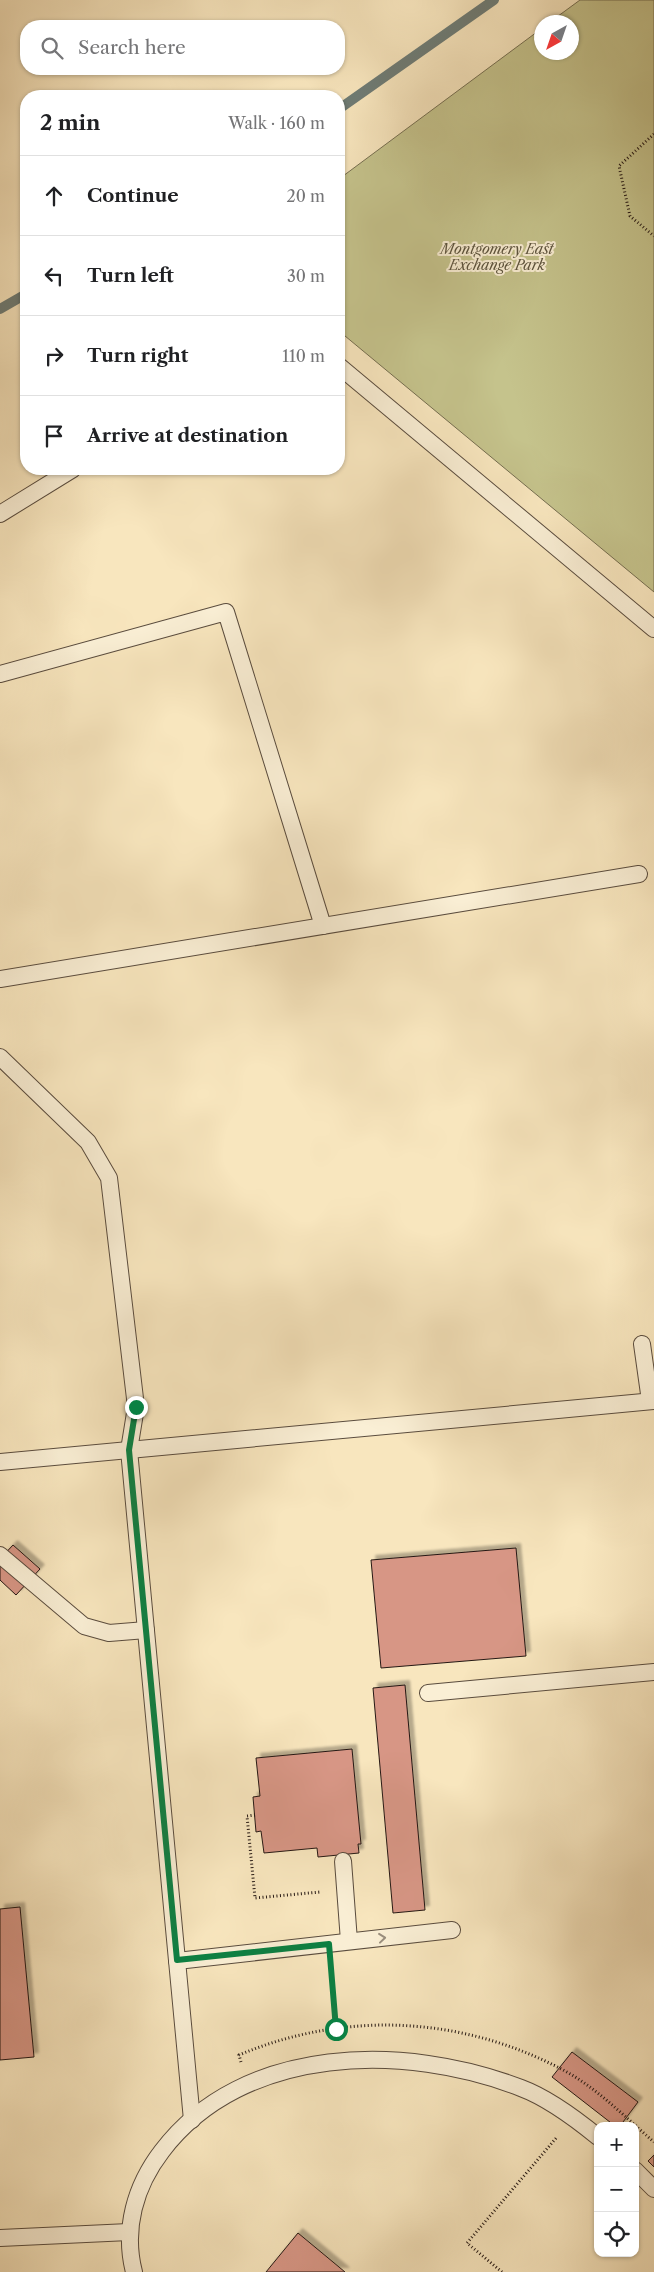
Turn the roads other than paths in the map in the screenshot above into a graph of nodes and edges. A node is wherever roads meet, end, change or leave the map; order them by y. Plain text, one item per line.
1 (345, 371) edge
2 (63, 475) edge
3 (0, 514) edge
4 (654, 629) edge
5 (0, 674) edge
6 (639, 874) dead end
7 (323, 926) junction
8 (0, 979) edge
9 (0, 1057) edge
10 (642, 1344) dead end
11 (652, 1401) edge
12 (129, 1450) junction
13 (0, 1462) edge
14 (0, 1555) edge
15 (146, 1630) junction
16 (654, 1672) edge
17 (428, 1693) dead end
18 (343, 1861) dead end
19 (452, 1930) dead end
20 (349, 1942) junction
21 (177, 1960) junction
22 (192, 2120) junction
23 (594, 2134) edge
24 (639, 2174) edge
25 (654, 2189) edge
26 (129, 2232) junction
27 (0, 2238) edge
28 (134, 2272) edge

1 - 4 lane
2 - 3 lane
5 - 7 lane
6 - 7 lane
7 - 8 lane
9 - 12 lane
10 - 11 lane
11 - 12 lane
12 - 13 lane
12 - 15 lane
14 - 15 lane
15 - 21 lane
16 - 17 lane
18 - 20 lane
20 -> 19 lane
20 - 21 lane
21 - 22 lane
22 - 23 lane
22 - 26 lane
24 - 25 lane
26 - 27 lane
26 - 28 lane

